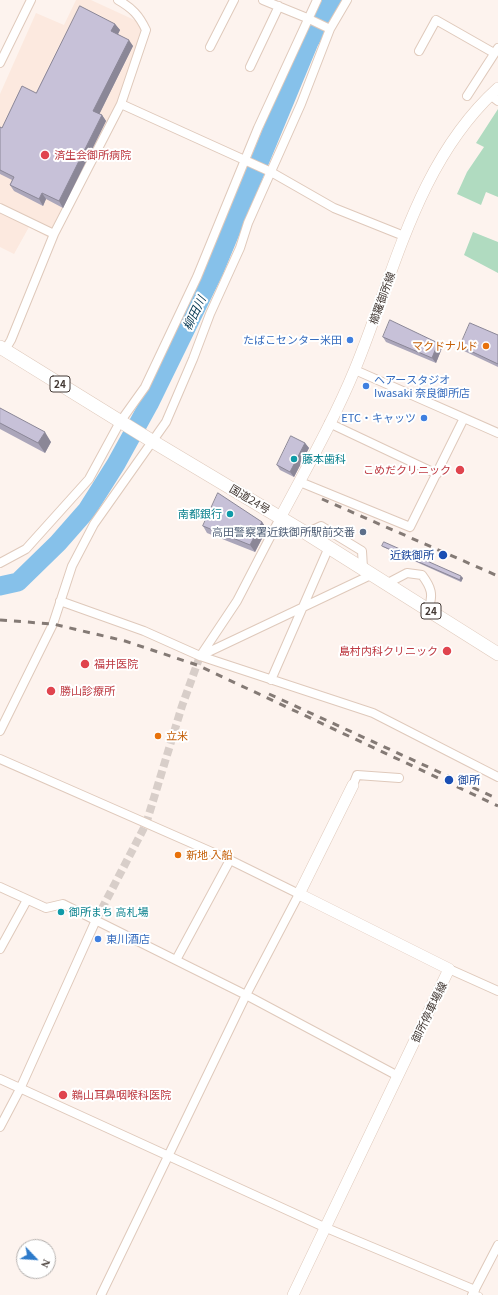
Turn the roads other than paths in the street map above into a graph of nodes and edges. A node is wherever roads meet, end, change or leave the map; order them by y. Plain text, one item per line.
1 (31, 0) edge
2 (118, 0) edge
3 (234, 0) edge
4 (263, 0) edge
5 (316, 0) edge
6 (347, 0) edge
7 (279, 6) junction
8 (308, 18) junction
9 (330, 29) junction
10 (210, 47) dead end
11 (496, 51) edge
12 (419, 52) dead end
13 (0, 63) edge
14 (250, 67) dead end
15 (495, 94) edge
16 (467, 96) dead end
17 (122, 104) junction
18 (245, 160) junction
19 (271, 172) junction
20 (0, 208) edge
21 (54, 234) junction
22 (404, 236) junction
23 (3, 350) edge
24 (355, 370) junction
25 (464, 418) junction
26 (329, 423) junction
27 (124, 424) junction
28 (498, 433) edge
29 (148, 439) junction
30 (437, 474) junction
31 (300, 482) junction
32 (280, 518) junction
33 (306, 533) junction
34 (329, 547) junction
35 (0, 563) edge
36 (368, 571) junction
37 (388, 584) junction
38 (60, 601) junction
39 (302, 608) junction
40 (428, 609) junction
41 (498, 654) edge
42 (200, 656) junction
43 (271, 680) junction
44 (0, 731) edge
45 (0, 759) edge
46 (399, 778) dead end
47 (498, 778) edge
48 (353, 785) joint
49 (230, 860) junction
50 (0, 887) edge
51 (299, 894) junction
52 (27, 900) junction
53 (96, 920) junction
54 (0, 949) edge
55 (176, 960) junction
56 (449, 969) junction
57 (498, 991) edge
58 (246, 995) junction
59 (398, 1076) junction
60 (0, 1080) edge
61 (20, 1089) junction
62 (0, 1127) edge
63 (169, 1156) junction
64 (324, 1227) junction
65 (498, 1245) edge
66 (475, 1293) edge
67 (101, 1295) edge
68 (293, 1295) edge

1 - 13 street
2 - 17 street
3 - 10 street
4 - 7 street
5 - 8 street
6 - 9 street
7 - 8 street
7 - 14 street
8 - 9 street
8 - 18 street
9 - 19 street
11 - 12 street
11 - 16 street
15 - 22 main road, 櫛羅御所線
17 - 18 street
17 - 21 street
18 - 19 street
18 - 27 street
19 - 22 street
19 - 29 street
20 - 21 street
21 - 23 street
22 - 24 main road, 櫛羅御所線
23 - 27 highway, 国道24号 / 24
24 - 25 street
24 - 26 main road, 櫛羅御所線
25 - 28 street
25 - 30 street
26 - 30 street
26 - 31 main road, 櫛羅御所線
27 - 29 highway, 国道24号 / 24
27 - 35 street
29 - 32 highway, 国道24号 / 24
29 - 38 street
30 - 31 street
31 - 32 main road, 櫛羅御所線
32 - 33 highway, 国道24号 / 24
32 - 42 street
33 - 34 highway, 国道24号 / 24
33 - 36 street
34 - 36 highway, 国道24号 / 24
34 - 39 street
36 - 37 highway, 国道24号 / 24
36 - 39 street
37 - 40 highway, 国道24号 / 24
37 - 40 street
38 - 42 street
38 - 44 street
39 - 42 street
39 - 43 street
40 - 41 highway, 国道24号 / 24
42 - 43 street
43 - 47 street
45 - 49 street
46 - 48 street
48 - 51 main road
49 - 51 street
49 - 55 street
50 - 52 street
51 - 56 main road, 御所停車場線
51 - 58 street
52 - 53 street
52 - 54 street
53 - 55 street
53 - 61 street
55 - 58 street
56 - 57 street
56 - 59 main road, 御所停車場線
58 - 59 street
58 - 63 street
59 - 64 main road, 御所停車場線
60 - 61 street
61 - 62 street
61 - 63 street
63 - 64 street
63 - 67 street
64 - 66 street
64 - 68 main road, 御所停車場線
65 - 66 street

